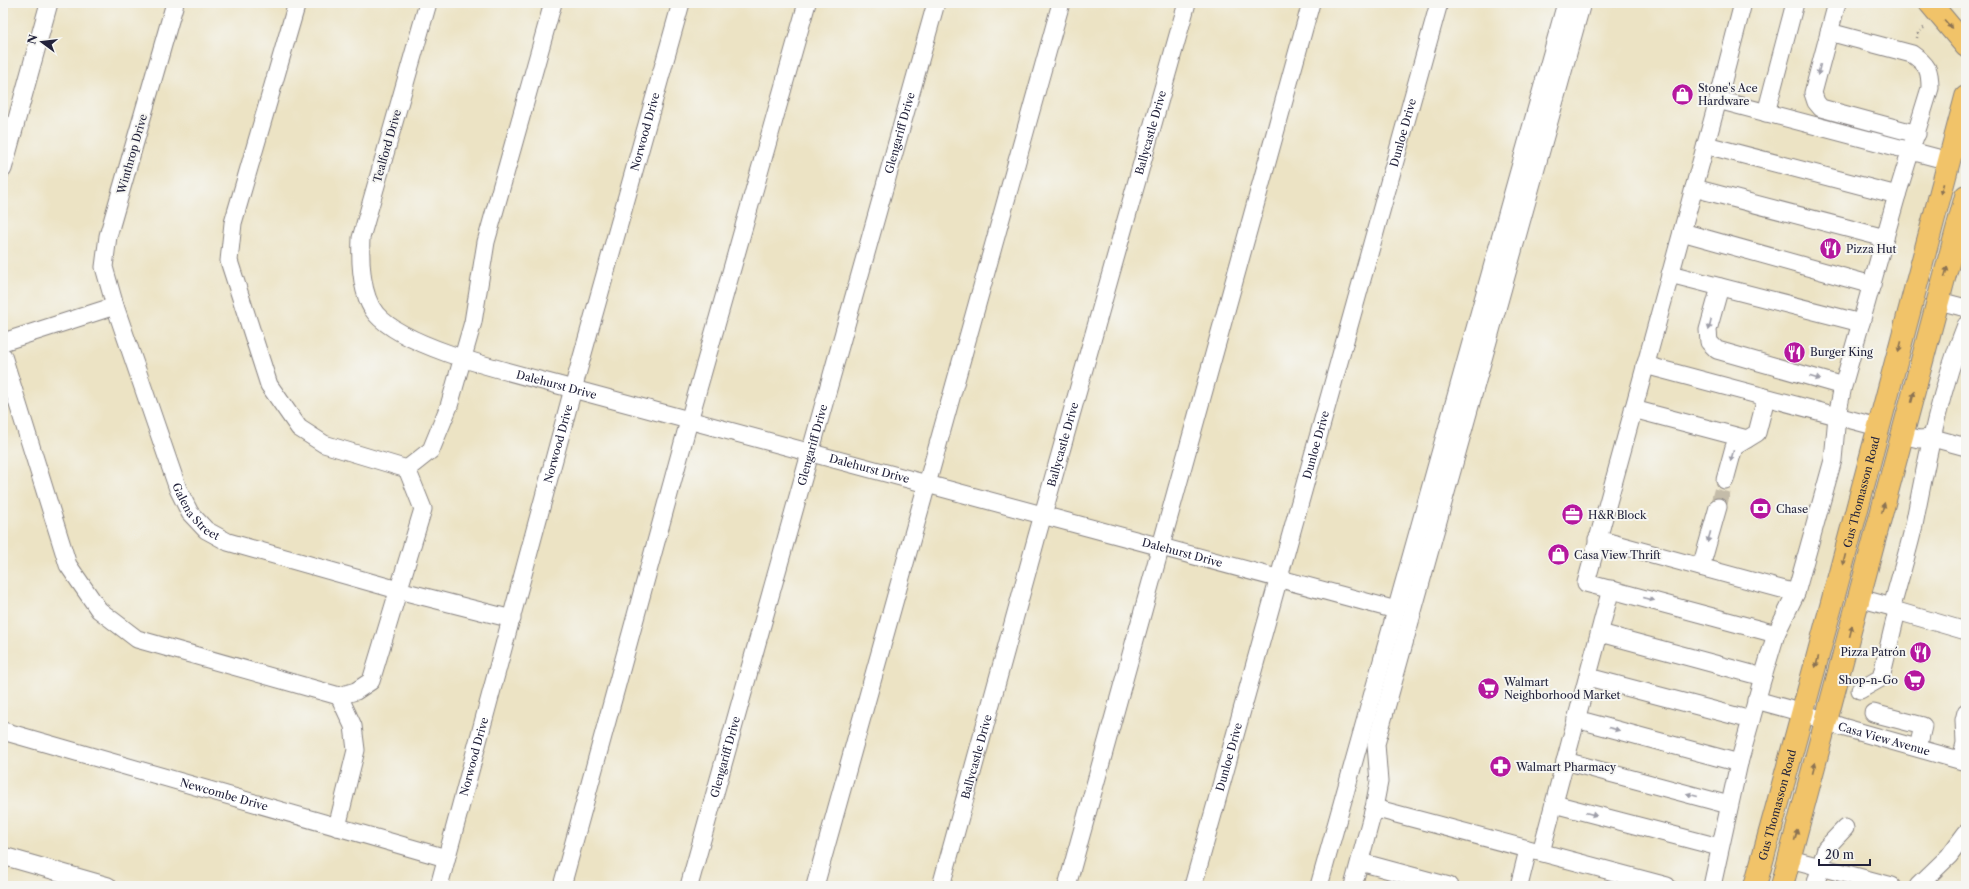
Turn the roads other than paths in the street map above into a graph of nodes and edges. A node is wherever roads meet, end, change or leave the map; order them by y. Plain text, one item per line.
1 (49, 3) edge
2 (175, 3) edge
3 (297, 3) edge
4 (428, 3) edge
5 (553, 3) edge
6 (681, 3) edge
7 (807, 3) edge
8 (936, 3) edge
9 (1061, 3) edge
10 (1188, 3) edge
11 (1311, 3) edge
12 (1439, 3) edge
13 (1566, 3) edge
14 (1582, 3) edge
15 (1743, 3) edge
16 (1795, 3) edge
17 (1837, 3) edge
18 (1930, 3) edge
19 (1829, 32) junction
20 (1966, 46) edge
21 (1966, 97) edge
22 (1718, 100) junction
23 (1766, 113) junction
24 (1917, 134) junction
25 (1706, 145) junction
26 (1911, 152) junction
27 (1949, 161) junction
28 (3, 169) edge
29 (1694, 188) junction
30 (1897, 195) junction
31 (1965, 201) edge
32 (1682, 232) junction
33 (1885, 238) junction
34 (1670, 274) junction
35 (1872, 285) junction
36 (1720, 287) junction
37 (365, 290) joint
38 (1939, 301) junction
39 (115, 306) junction
40 (1966, 308) edge
41 (1861, 323) junction
42 (1966, 326) edge
43 (3, 342) edge
44 (3, 356) edge
45 (462, 358) junction
46 (1645, 364) junction
47 (1843, 386) junction
48 (573, 389) junction
49 (1766, 398) junction
50 (1633, 409) junction
51 (1837, 416) junction
52 (689, 421) junction
53 (1878, 427) junction
54 (1902, 435) junction
55 (1933, 438) junction
56 (1747, 439) junction
57 (1966, 447) edge
58 (809, 453) junction
59 (407, 469) junction
60 (1725, 480) tunnel mouth
61 (926, 484) junction
62 (1718, 506) tunnel mouth
63 (1043, 515) junction
64 (1597, 539) junction
65 (1161, 546) junction
66 (1701, 567) junction
67 (1279, 577) junction
68 (1611, 589) junction
69 (398, 590) junction
70 (1796, 593) junction
71 (1859, 598) junction
72 (1895, 609) junction
73 (1396, 610) junction
74 (512, 619) junction
75 (1966, 631) edge
76 (1600, 633) junction
77 (1776, 634) junction
78 (1588, 677) junction
79 (1763, 677) junction
80 (1837, 683) junction
81 (1860, 690) junction
82 (339, 696) junction
83 (1756, 700) junction
84 (1966, 712) edge
85 (1803, 713) junction
86 (1873, 713) junction
87 (1576, 719) junction
88 (1751, 720) junction
89 (1826, 722) junction
90 (3, 731) edge
91 (1867, 734) junction
92 (1918, 748) junction
93 (1565, 761) junction
94 (1964, 761) edge
95 (1739, 763) junction
96 (1554, 804) junction
97 (1729, 805) junction
98 (1374, 808) junction
99 (337, 827) junction
100 (1845, 828) dead end
101 (1966, 834) edge
102 (1719, 847) junction
103 (1535, 851) junction
104 (3, 856) edge
105 (446, 858) junction
106 (1790, 859) junction
107 (1360, 862) junction
108 (1820, 868) junction
109 (108, 886) edge
110 (439, 886) edge
111 (562, 886) edge
112 (689, 886) edge
113 (815, 886) edge
114 (941, 886) edge
115 (1067, 886) edge
116 (1193, 886) edge
117 (1319, 886) edge
118 (1353, 886) edge
119 (1449, 886) edge
120 (1519, 886) edge
121 (1667, 886) edge
122 (1712, 886) edge
123 (1755, 886) edge
124 (1782, 886) edge
125 (1815, 886) edge
126 (1892, 886) edge
127 (1918, 886) edge

1 - 28 street
2 - 39 street, Winthrop Drive
3 - 59 street
4 - 37 street, Tealford Drive
5 - 45 street
6 - 48 street, Norwood Drive
7 - 52 street
8 - 58 street, Glengariff Drive
9 - 61 street
10 - 63 street, Ballycastle Drive
11 - 65 street
12 - 67 street, Dunloe Drive
13 - 73 street
14 - 98 street
15 - 22 street
16 - 23 street
17 - 19 street
18 -> 20 main road
19 - 24 street
19 -> 24 street
21 - 27 main road, Gus Thomasson Road
22 - 23 street
22 - 25 street
23 - 26 street
24 - 26 street
25 - 29 street
25 - 30 street
26 - 27 street
26 - 30 street
27 -> 53 main road, Gus Thomasson Road
29 - 32 street
29 - 33 street
30 - 33 street
38 -> 31 main road
32 - 34 street
32 - 35 street
33 - 35 street
34 - 36 street
34 - 46 street
35 - 41 street
36 - 41 street
36 -> 47 street
37 - 45 street, Dalehurst Drive
38 - 40 street
54 -> 38 main road
39 - 43 street
39 - 69 street, Galena Street
41 - 47 street
42 - 55 street
44 - 82 street
45 - 48 street, Dalehurst Drive
45 - 59 street
46 - 49 street
46 - 50 street
47 - 51 street
48 - 52 street, Dalehurst Drive
48 - 74 street, Norwood Drive
49 - 51 street
49 - 56 street
50 - 56 street
50 - 64 street
51 - 53 street
51 - 70 street
52 - 58 street, Dalehurst Drive
52 - 111 street
53 - 54 main road
53 -> 85 main road, Gus Thomasson Road
54 - 55 street
71 -> 54 main road
55 - 57 street
55 - 72 street
56 -> 60 street
58 - 61 street, Dalehurst Drive
58 - 112 street, Glengariff Drive
59 - 69 street
61 - 63 street, Dalehurst Drive
61 - 113 street
62 -> 66 street
63 - 65 street, Dalehurst Drive
63 - 114 street, Ballycastle Drive
64 - 66 street
64 - 68 street
65 - 67 street, Dalehurst Drive
65 - 115 street
66 - 70 street
67 - 73 street, Dalehurst Drive
67 - 116 street, Dunloe Drive
68 - 76 street
68 -> 77 street
69 - 74 street, Galena Street
69 - 82 street
70 - 77 street
71 - 72 street
80 -> 71 main road
72 - 75 street
72 - 81 street
73 - 117 street
74 - 105 street, Norwood Drive
76 - 78 street
76 - 79 street
77 - 79 street
78 - 87 street
78 - 88 street
79 - 83 street
80 - 81 street
80 - 89 main road
81 - 86 street
82 - 99 street
83 - 85 street, Casa View Avenue
83 - 88 street
84 - 94 street
85 - 89 street, Casa View Avenue
85 - 123 main road, Gus Thomasson Road
86 - 91 street
86 - 92 street
87 - 93 street
87 -> 95 street
88 - 95 street
89 - 91 street, Casa View Avenue
106 -> 89 main road
90 - 99 street, Newcombe Drive
91 - 92 street, Casa View Avenue
92 - 94 street, Casa View Avenue
93 - 96 street
97 -> 93 street
95 - 97 street
96 -> 102 street
96 - 103 street
97 - 102 street
98 - 103 street
98 - 107 street
99 - 105 street, Newcombe Drive
100 - 108 street
101 - 127 street
102 - 122 street
103 - 120 street
103 - 121 street
104 - 109 street
105 - 110 street, Norwood Drive
106 - 108 street
106 - 124 main road
107 - 118 street
107 - 119 street
108 - 125 street
108 - 126 street

